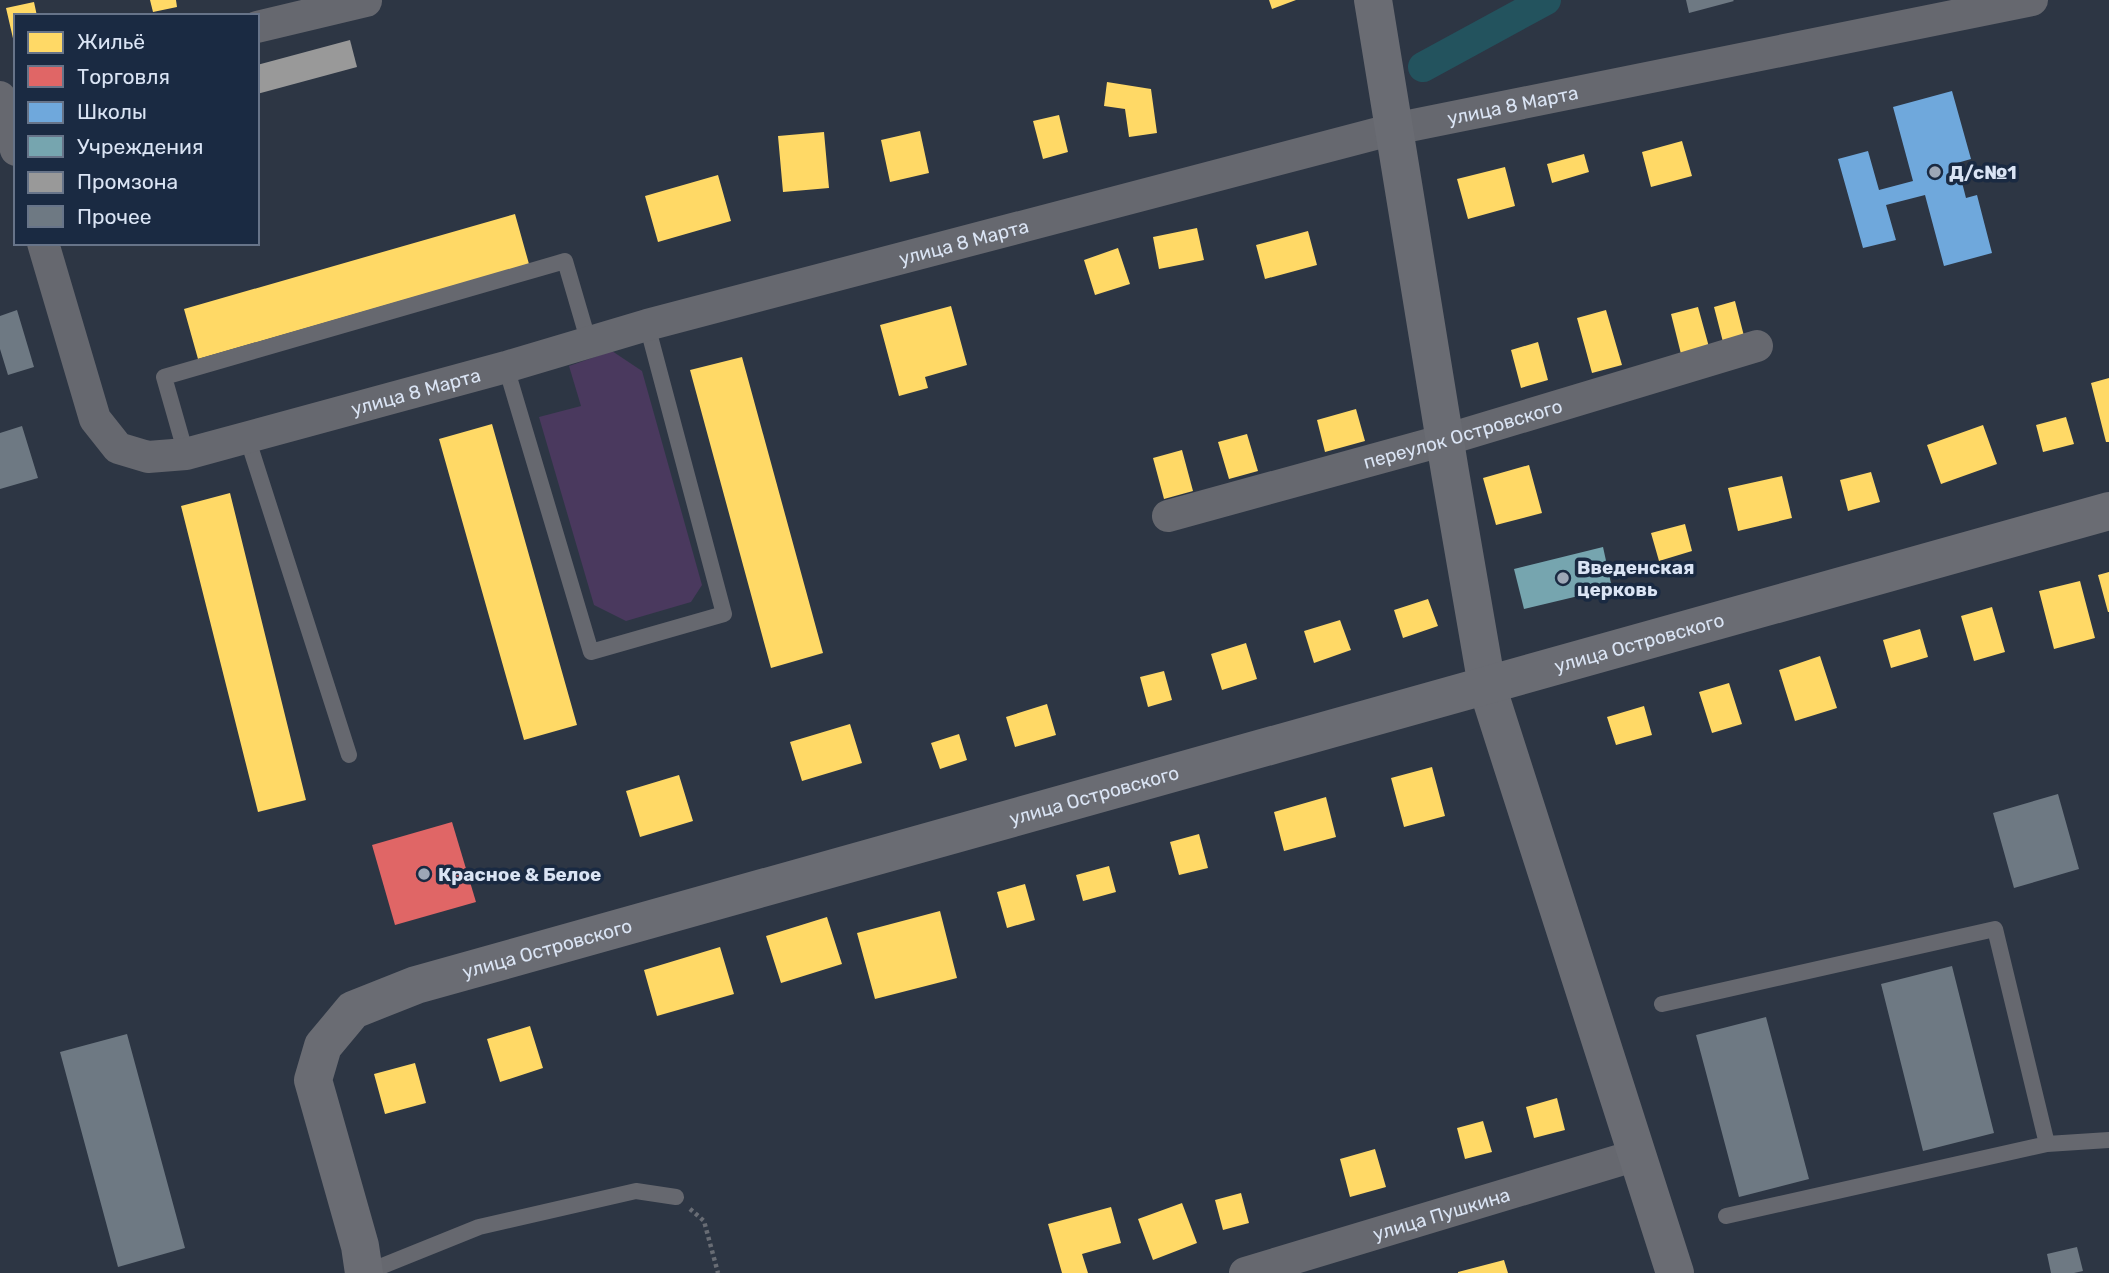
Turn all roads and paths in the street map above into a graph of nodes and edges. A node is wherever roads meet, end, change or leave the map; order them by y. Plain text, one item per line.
1 (1373, 0) edge
2 (2032, 0) edge
3 (366, 1) edge
4 (259, 27) edge
5 (0, 97) edge
6 (1394, 129) junction
7 (14, 143) edge
8 (44, 245) edge
9 (647, 325) junction
10 (589, 343) junction
11 (1757, 346) dead end
12 (506, 367) junction
13 (247, 437) junction
14 (1445, 440) junction
15 (186, 454) junction
16 (2109, 512) edge
17 (1168, 516) dead end
18 (1488, 685) junction
19 (349, 755) dead end
20 (1662, 1004) dead end
21 (2109, 1140) edge
22 (2047, 1144) junction
23 (1637, 1155) junction
24 (676, 1197) joint
25 (1726, 1216) dead end
26 (365, 1273) edge
27 (718, 1273) edge
28 (1245, 1273) edge
29 (1675, 1273) edge

1 - 6 street
2 - 6 street, улица 8 Марта
3 - 4 street
5 - 7 street
6 - 9 street, улица 8 Марта
6 - 14 street
8 - 15 street, улица 8 Марта
9 - 10 street, улица 8 Марта
9 - 12 lane
10 - 12 street, улица 8 Марта
10 - 15 lane
11 - 14 street, переулок Островского
12 - 13 street, улица 8 Марта
13 - 15 street, улица 8 Марта
13 - 19 lane
14 - 17 street, переулок Островского
14 - 18 street
16 - 18 street, улица Островского
18 - 23 street
18 - 26 street, улица Островского
20 - 22 lane
21 - 22 lane
22 - 25 lane
23 - 28 street, улица Пушкина
23 - 29 street
24 - 26 lane
24 - 27 path

